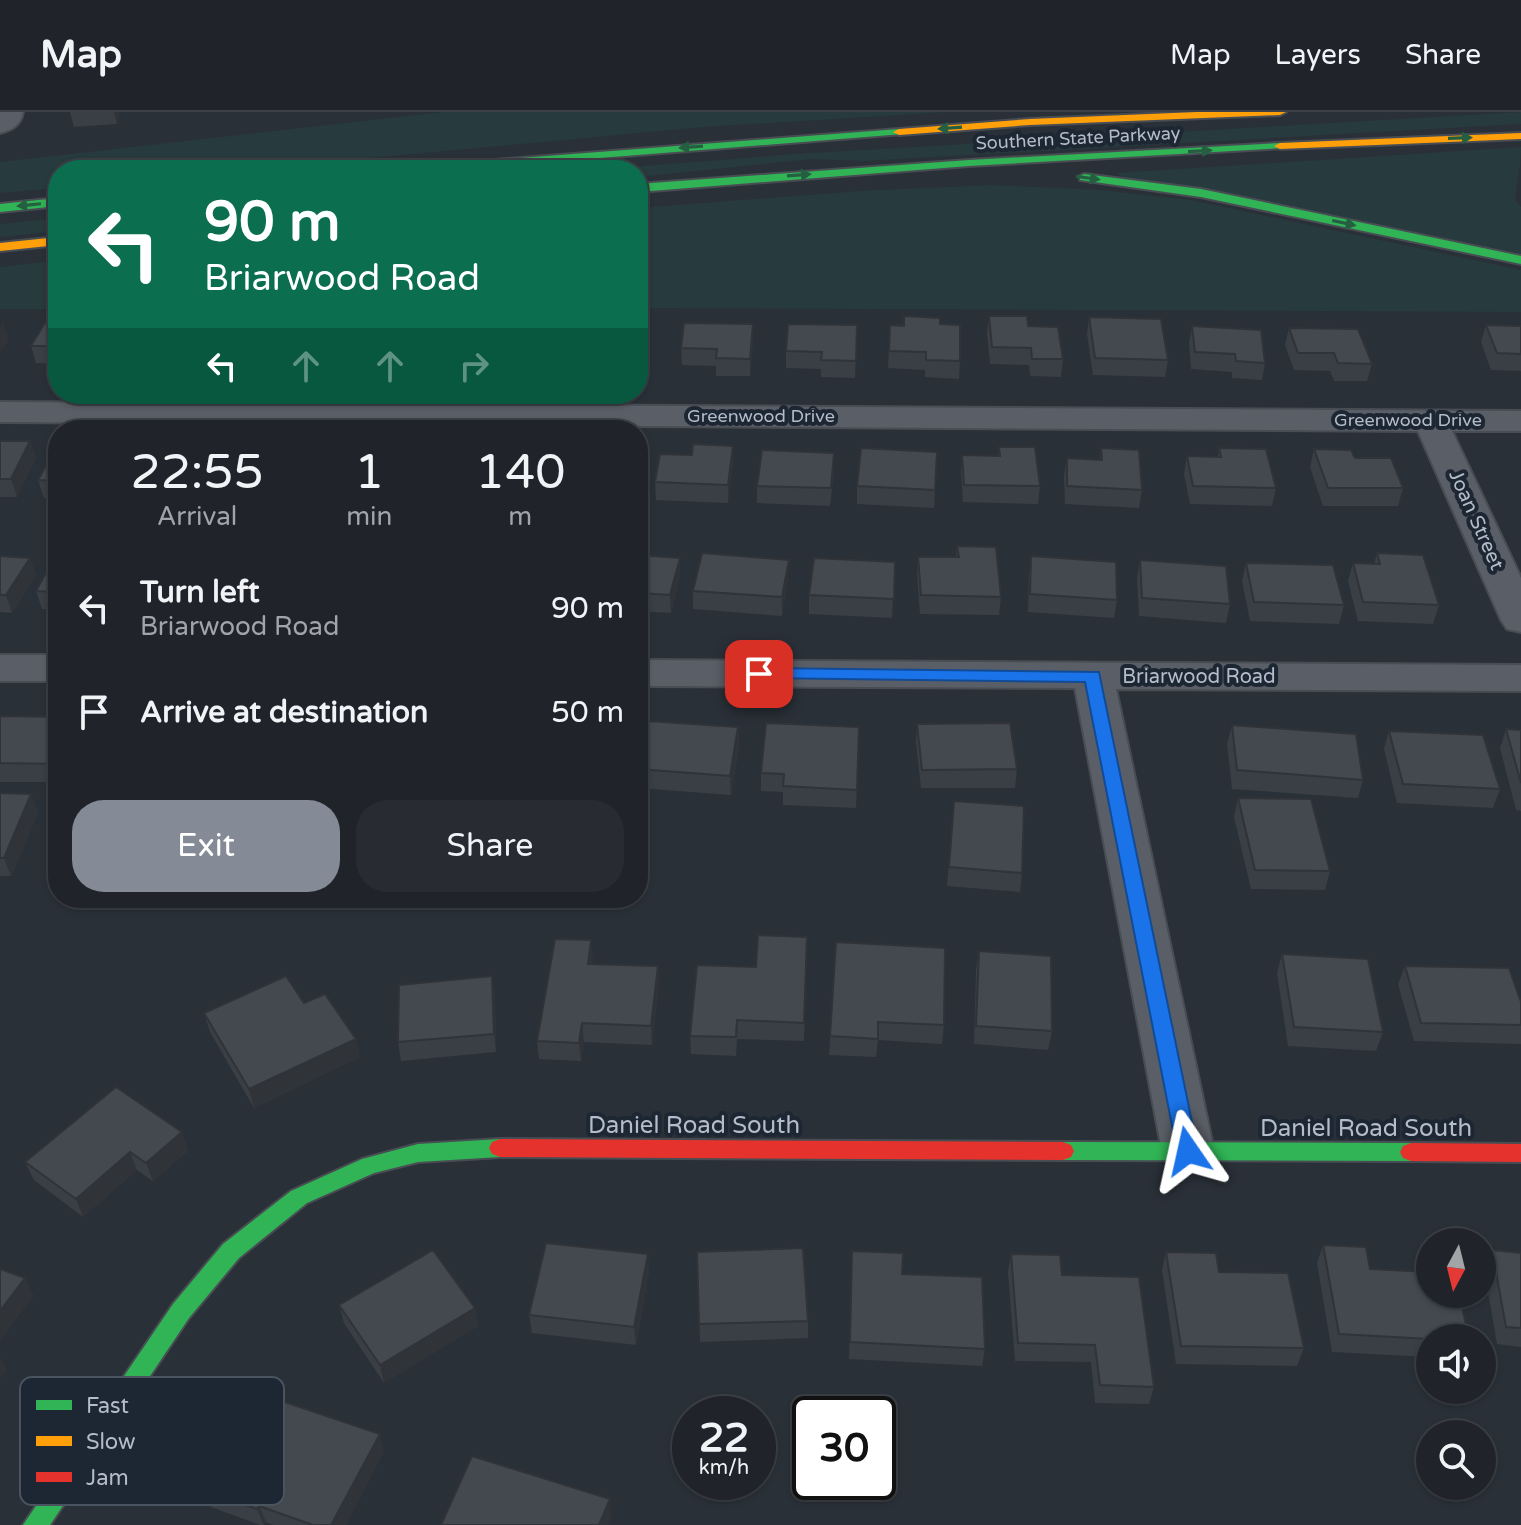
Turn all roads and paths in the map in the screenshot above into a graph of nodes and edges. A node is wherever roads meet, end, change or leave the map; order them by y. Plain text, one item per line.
1 (9, 112) edge
2 (1280, 112) edge
3 (0, 125) edge
4 (1521, 136) edge
5 (533, 160) edge
6 (983, 164) junction
7 (648, 187) edge
8 (48, 203) edge
9 (0, 208) edge
10 (48, 242) edge
11 (0, 247) edge
12 (1521, 260) edge
13 (0, 412) edge
14 (1430, 420) junction
15 (1521, 421) edge
16 (1521, 620) edge
17 (0, 668) edge
18 (48, 668) edge
19 (648, 673) edge
20 (1093, 676) junction
21 (1521, 678) edge
22 (1188, 1151) junction
23 (1521, 1153) edge
24 (136, 1377) edge
25 (49, 1505) edge
26 (35, 1525) edge

1 - 3 street
2 -> 5 main road, Southern State Parkway
6 -> 4 main road, Southern State Parkway
7 -> 6 main road, Southern State Parkway
6 -> 12 main road
8 -> 9 main road
10 - 11 main road
13 - 14 street, Greenwood Drive
14 - 15 street, Greenwood Drive
14 - 16 street, Joan Street
17 - 18 street
19 - 20 street, Briarwood Road
20 - 21 street, Briarwood Road
20 - 22 street
22 - 23 main road, Daniel Road South
22 - 24 main road, Daniel Road South
25 - 26 main road, Daniel Road South

